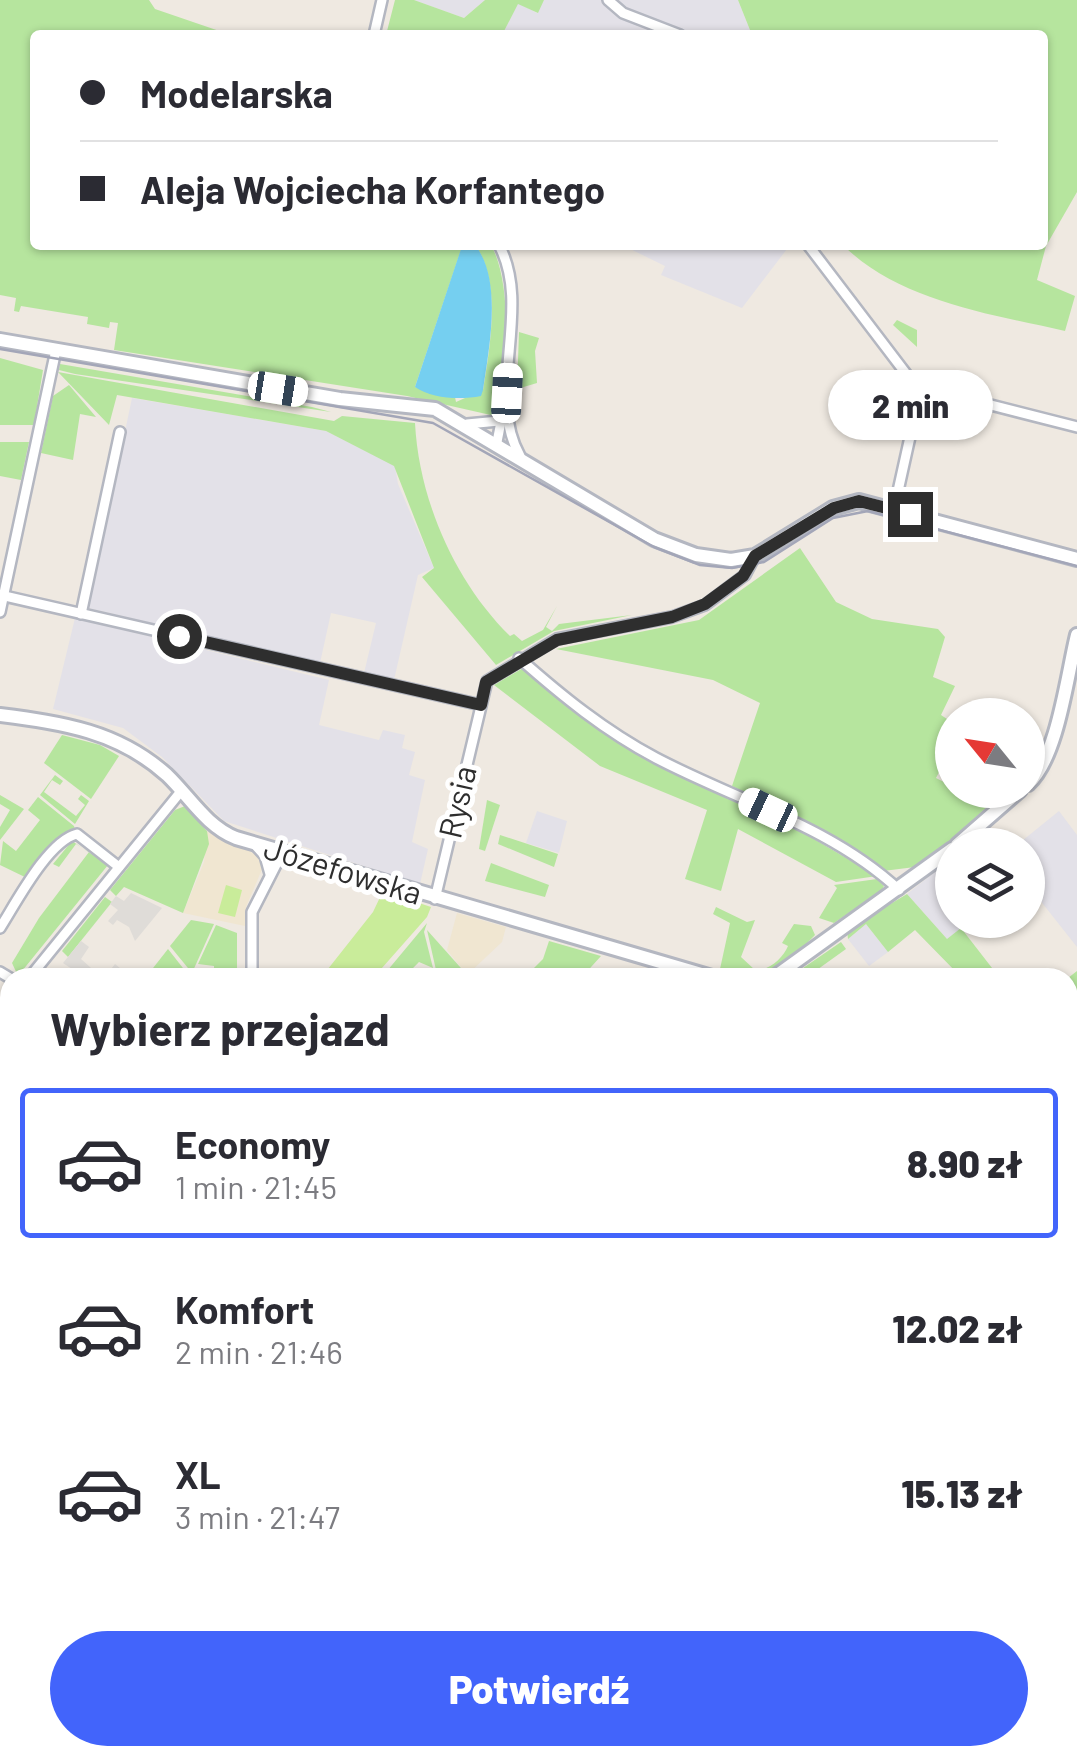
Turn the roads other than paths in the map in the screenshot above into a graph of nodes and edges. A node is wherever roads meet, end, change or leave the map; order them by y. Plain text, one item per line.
1 (382, 0) edge
2 (608, 0) edge
3 (375, 30) edge
4 (667, 30) edge
5 (500, 250) edge
6 (812, 250) edge
7 (0, 340) edge
8 (56, 350) junction
9 (920, 392) junction
10 (507, 393) junction
11 (498, 421) junction
12 (464, 422) junction
13 (509, 427) junction
14 (1077, 427) edge
15 (120, 432) dead end
16 (497, 442) junction
17 (520, 456) junction
18 (894, 509) junction
19 (755, 556) junction
20 (1077, 559) edge
21 (731, 560) junction
22 (732, 584) junction
23 (2, 595) edge
24 (0, 612) edge
25 (81, 614) junction
26 (1076, 644) edge
27 (520, 658) junction
28 (481, 705) junction
29 (0, 715) edge
30 (1045, 760) edge
31 (182, 790) junction
32 (999, 808) edge
33 (977, 828) edge
34 (254, 844) junction
35 (282, 853) junction
36 (935, 862) edge
37 (120, 867) junction
38 (270, 874) junction
39 (898, 890) junction
40 (436, 899) junction
41 (0, 928) edge
42 (37, 968) edge
43 (252, 968) edge
44 (680, 968) edge
45 (787, 968) edge

1 - 3 street
2 - 4 street
5 - 10 street
6 - 9 street
7 - 8 street
8 - 12 street
8 - 23 street
9 - 14 street
9 - 18 street
10 - 11 street
10 - 13 street
11 - 12 street
11 - 16 street
12 - 16 street
13 - 16 street
13 - 17 street
15 - 25 street
16 - 17 street
17 - 21 street
18 - 19 street
18 - 20 street
19 - 21 street
19 - 22 street
21 - 22 street
22 - 27 street
23 - 24 street
23 - 25 street
25 - 28 street
26 - 30 street
27 - 28 street
27 - 39 street
28 - 40 street, Rysia
29 - 31 street, Józefowska
31 - 34 street, Józefowska
31 - 37 street
32 - 33 street
34 - 35 street, Józefowska
34 - 38 street
35 - 38 street
35 - 40 street, Józefowska
36 - 39 street
37 - 41 street
37 - 42 street
38 - 43 street
39 - 45 street
40 - 44 street, Józefowska

